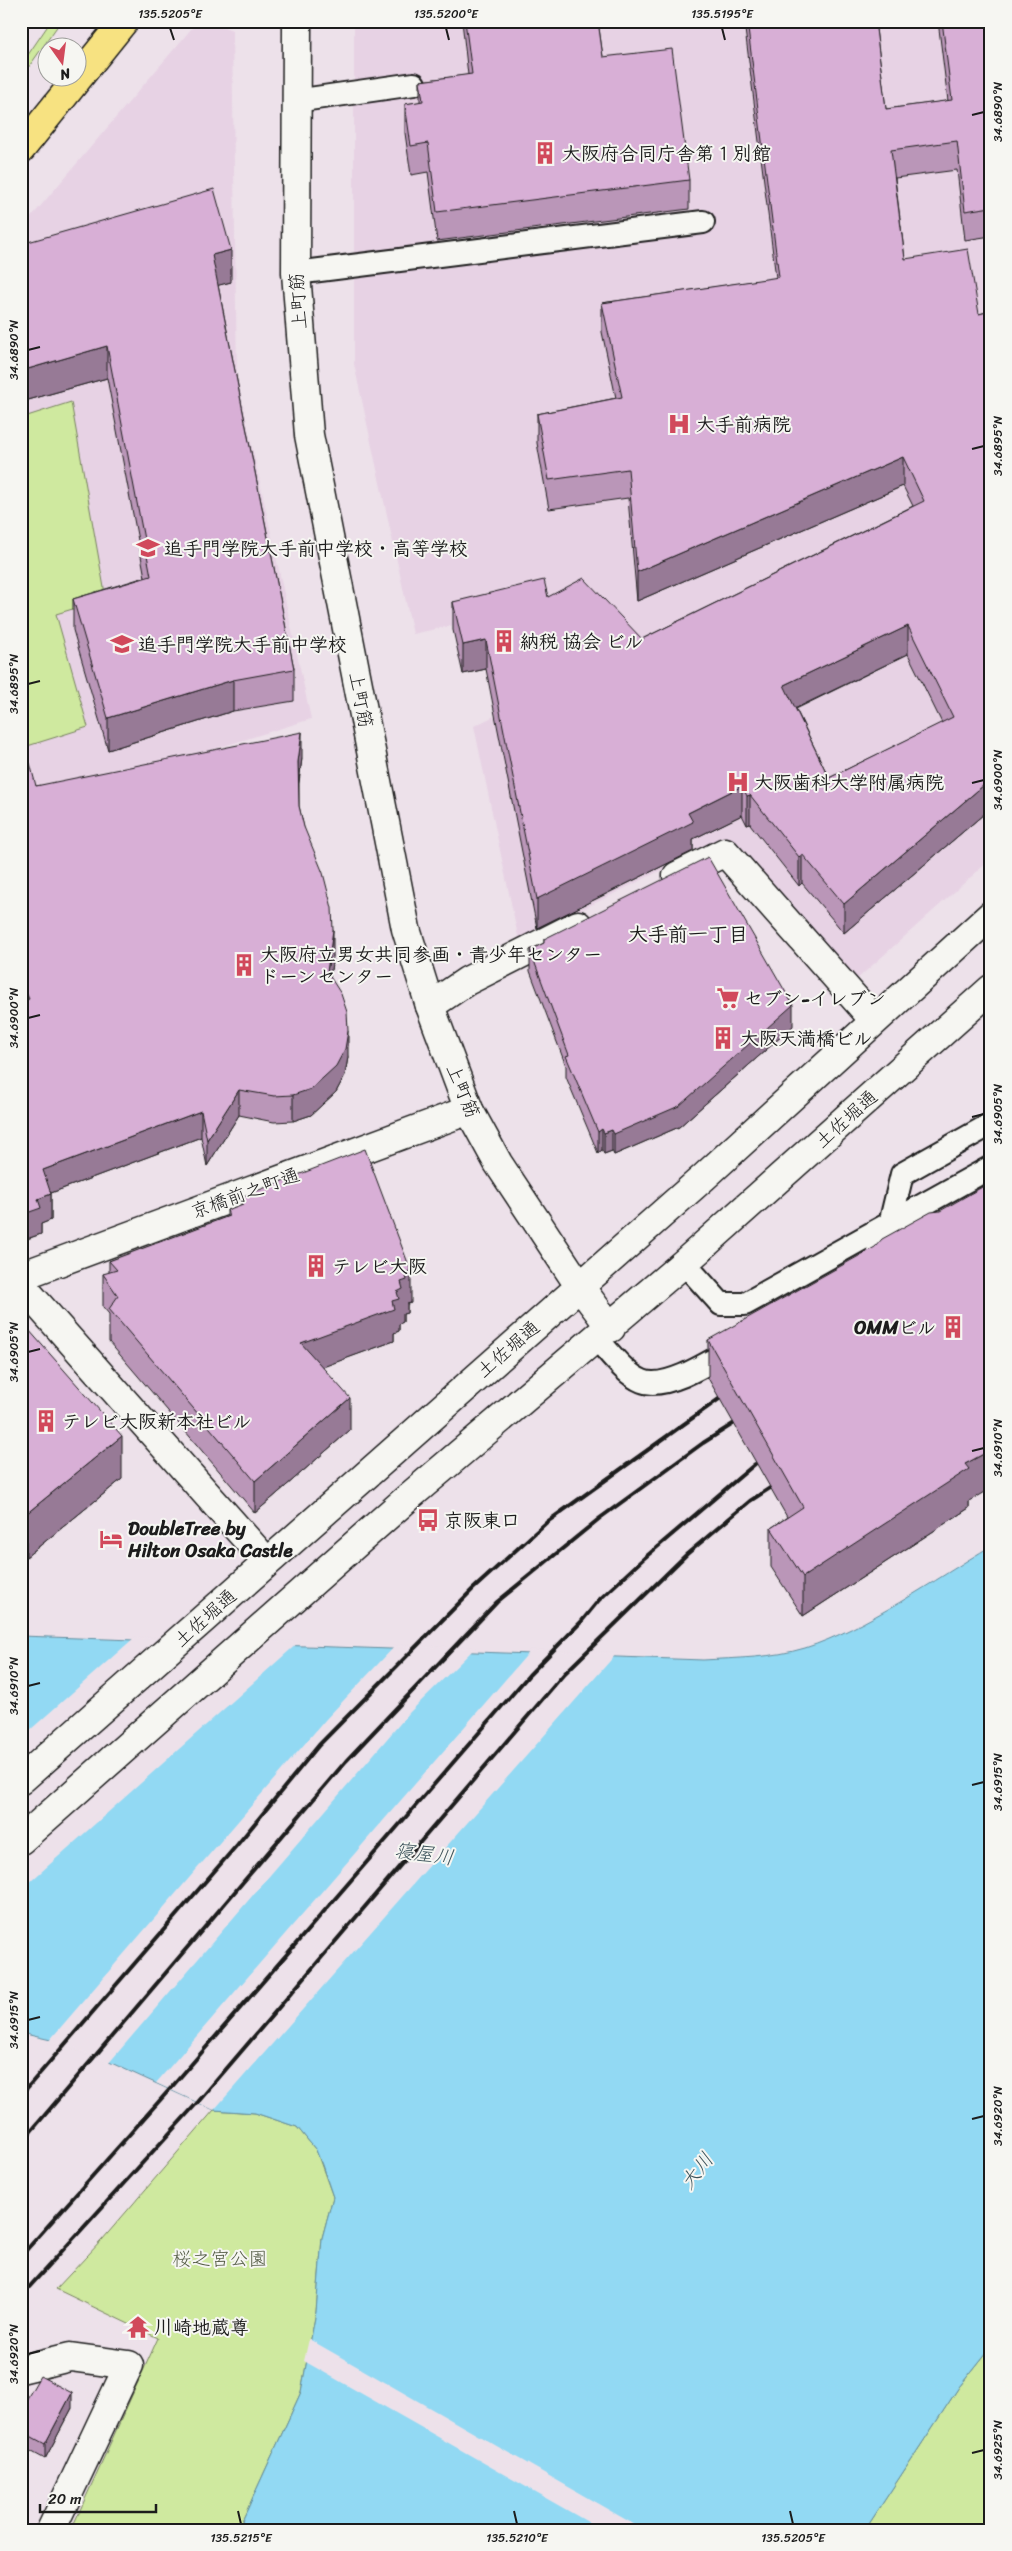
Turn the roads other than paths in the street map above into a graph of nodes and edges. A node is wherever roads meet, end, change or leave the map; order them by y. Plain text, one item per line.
1 (124, 21) edge
2 (297, 21) edge
3 (414, 84) dead end
4 (295, 101) junction
5 (21, 149) edge
6 (703, 222) dead end
7 (296, 273) junction
8 (656, 886) edge
9 (605, 912) edge
10 (991, 915) edge
11 (991, 988) edge
12 (430, 1006) junction
13 (874, 1020) junction
14 (469, 1110) junction
15 (991, 1124) edge
16 (991, 1167) edge
17 (890, 1224) junction
18 (916, 1232) edge
19 (684, 1264) junction
20 (21, 1276) edge
21 (860, 1278) edge
22 (21, 1285) edge
23 (580, 1287) junction
24 (604, 1334) junction
25 (751, 1338) edge
26 (267, 1562) junction
27 (21, 1780) edge
28 (21, 1840) edge
29 (21, 2369) edge
30 (51, 2530) edge

1 - 5 main road
2 - 4 street, 上町筋
3 - 4 lane
4 - 7 street, 上町筋
6 - 7 lane
7 - 12 street, 上町筋
8 - 13 street
9 - 12 street
10 - 13 street, 土佐堀通
11 - 19 street, 土佐堀通
12 - 14 street, 上町筋
13 - 23 street, 土佐堀通
14 - 20 street, 京橋前之町通
14 - 23 street, 上町筋
15 - 17 lane
16 - 17 lane
17 - 18 lane
17 - 19 lane
17 - 21 lane
19 - 24 street, 土佐堀通
22 - 26 street
23 - 24 street, 上町筋
23 - 26 street, 土佐堀通
24 - 25 lane
24 - 28 street, 土佐堀通
26 - 27 street, 土佐堀通
29 - 30 street

